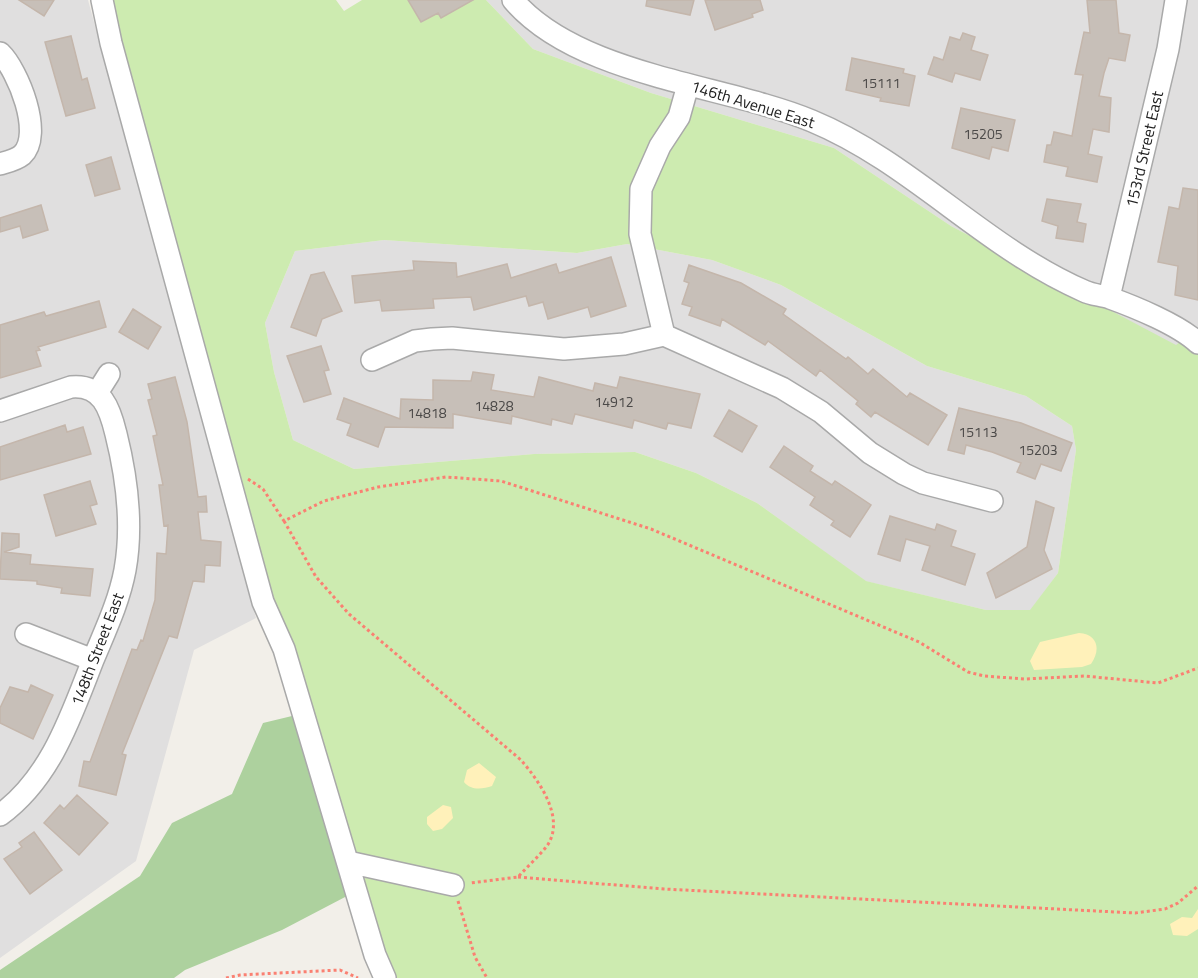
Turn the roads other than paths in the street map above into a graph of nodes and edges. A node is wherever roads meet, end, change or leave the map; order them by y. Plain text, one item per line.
1 (102, 0) edge
2 (513, 0) edge
3 (1176, 0) edge
4 (0, 53) edge
5 (688, 85) junction
6 (0, 164) edge
7 (1109, 297) junction
8 (664, 335) junction
9 (1198, 343) edge
10 (372, 360) dead end
11 (109, 374) dead end
12 (97, 393) junction
13 (0, 411) edge
14 (992, 501) dead end
15 (26, 634) dead end
16 (93, 660) junction
17 (0, 815) edge
18 (348, 862) junction
19 (453, 885) road end
20 (385, 978) edge

1 - 18 street
2 - 5 street, 146th Avenue East
3 - 7 street, 153rd Street East
4 - 6 street
5 - 7 street, 146th Avenue East
5 - 8 street
7 - 9 street, 146th Avenue East
8 - 10 street
8 - 14 street
11 - 12 street
12 - 13 street
12 - 16 street, 148th Street East
15 - 16 street
16 - 17 street, 148th Street East
18 - 19 street
18 - 20 street

